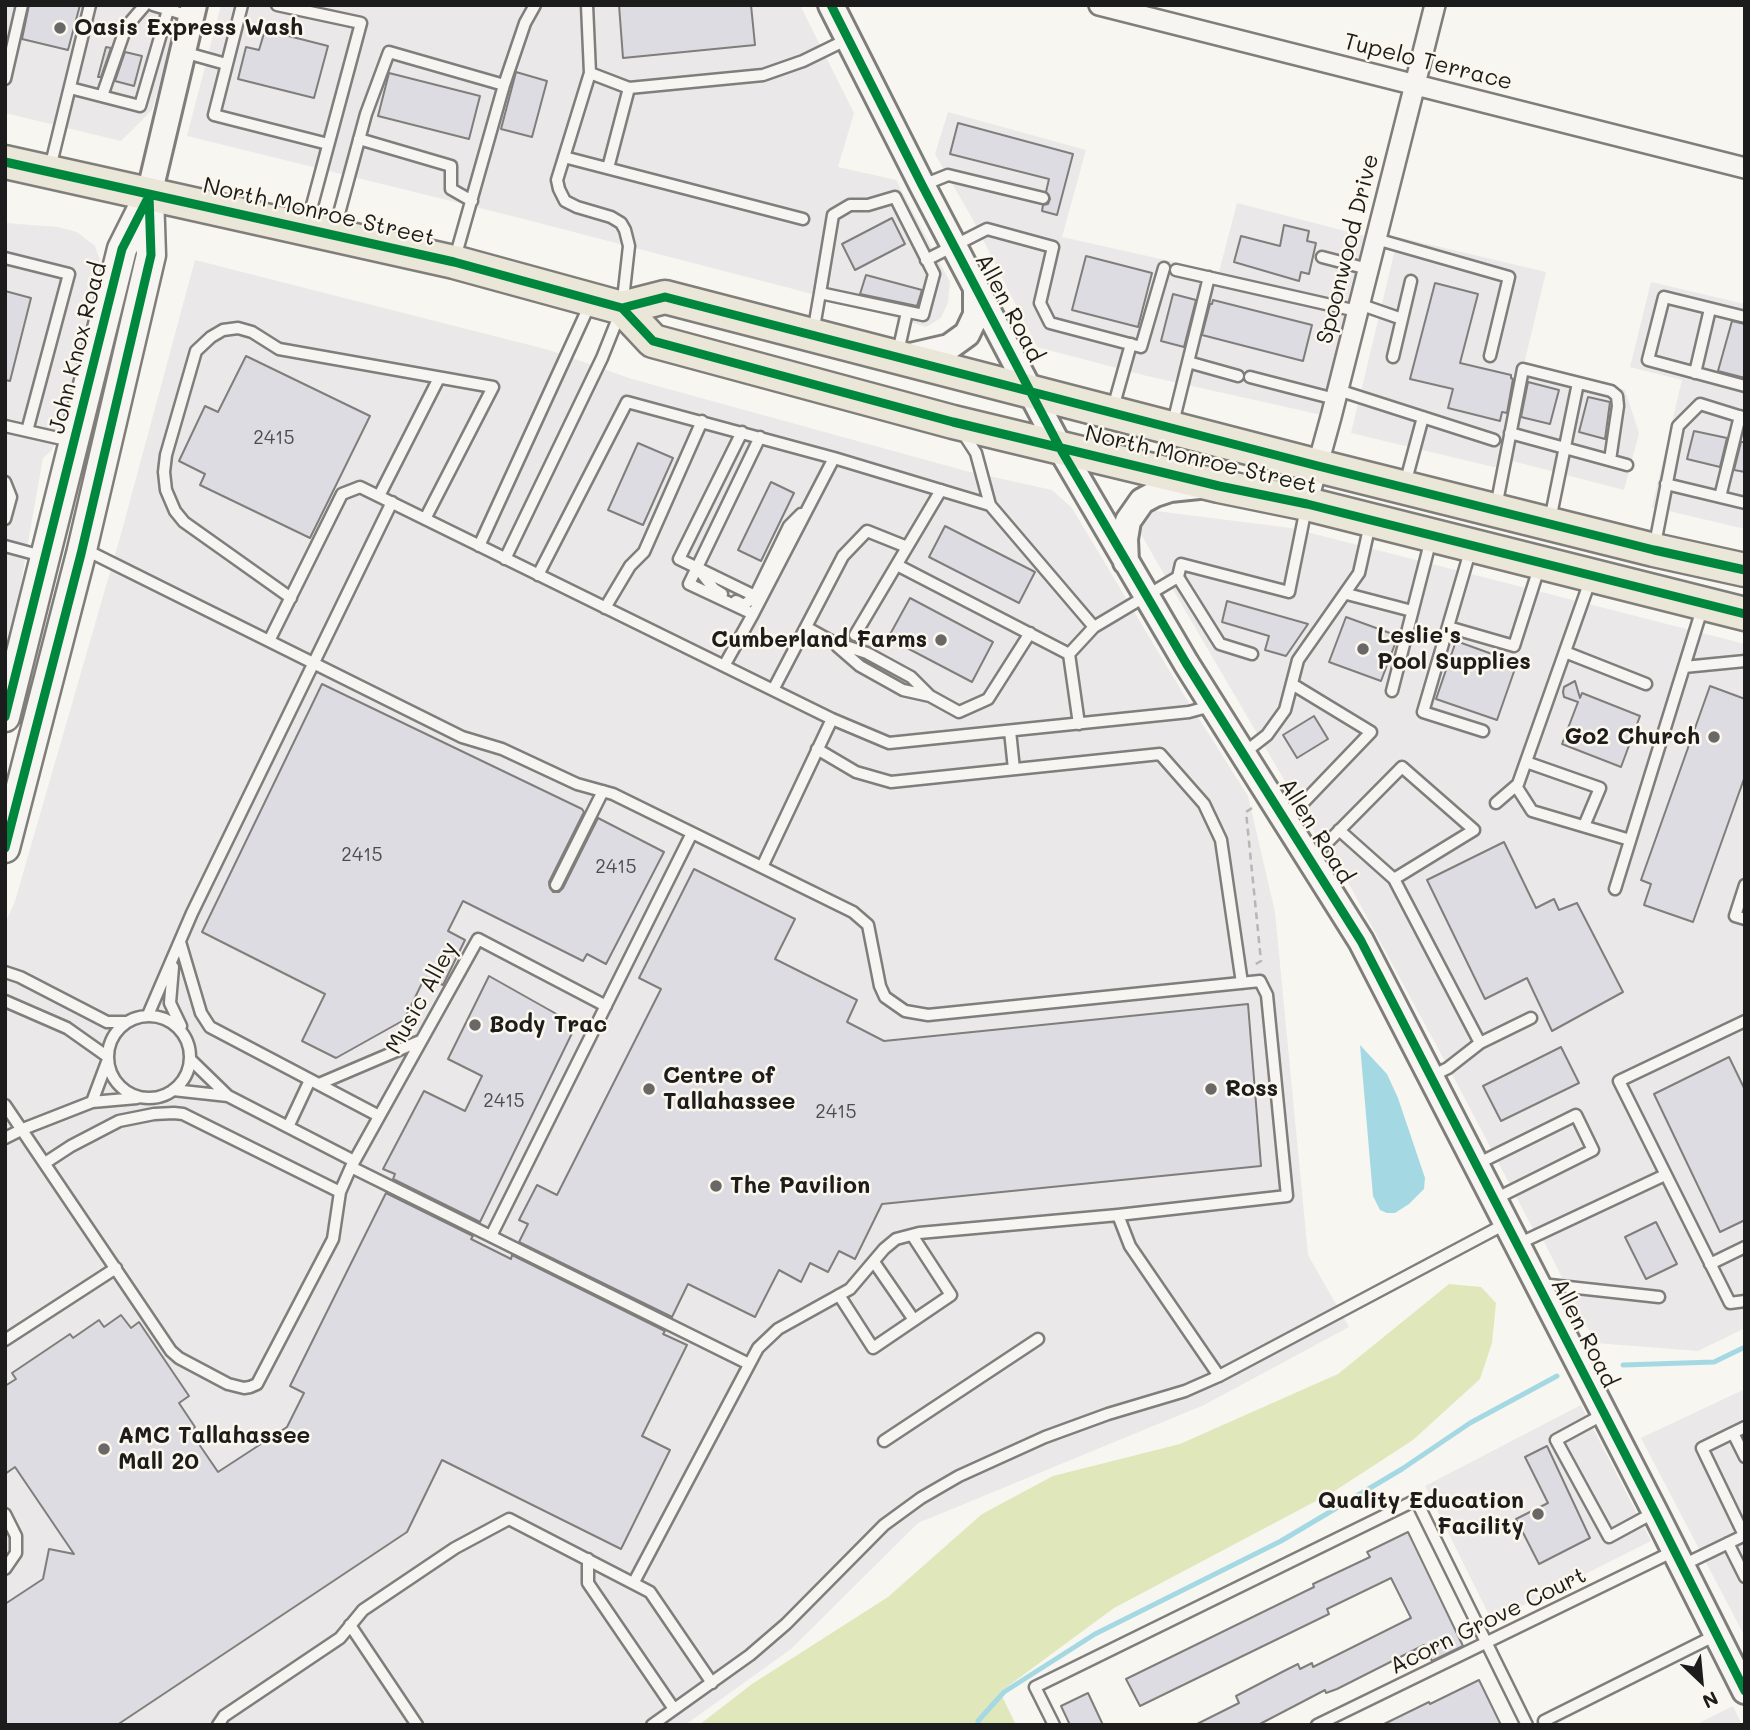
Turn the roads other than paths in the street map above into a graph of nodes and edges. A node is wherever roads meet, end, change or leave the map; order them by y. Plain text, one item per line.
1 (22, 5) edge
2 (90, 5) edge
3 (145, 5) edge
4 (153, 5) edge
5 (242, 5) edge
6 (277, 5) edge
7 (535, 5) edge
8 (587, 5) edge
9 (831, 5) edge
10 (1099, 5) edge
11 (1435, 5) edge
12 (184, 10) edge
13 (848, 39) junction
14 (183, 52) junction
15 (226, 64) junction
16 (590, 73) junction
17 (5, 79) edge
18 (1415, 83) junction
19 (503, 85) junction
20 (70, 88) junction
21 (629, 88) junction
22 (102, 96) junction
23 (359, 139) junction
24 (328, 144) junction
25 (564, 157) junction
26 (5, 162) edge
27 (608, 168) junction
28 (1745, 168) edge
29 (48, 172) junction
30 (922, 185) junction
31 (149, 195) junction
32 (1043, 198) dead end
33 (472, 201) junction
34 (803, 219) dead end
35 (319, 232) junction
36 (1376, 239) junction
37 (955, 245) junction
38 (1322, 257) dead end
39 (5, 258) edge
40 (926, 260) junction
41 (454, 262) junction
42 (1164, 268) dead end
43 (1368, 268) junction
44 (1176, 270) dead end
45 (1209, 277) junction
46 (1411, 281) dead end
47 (975, 285) junction
48 (820, 293) junction
49 (607, 304) junction
50 (1358, 308) junction
51 (1710, 309) junction
52 (907, 312) junction
53 (1745, 317) edge
54 (1402, 319) junction
55 (813, 334) junction
56 (1131, 344) junction
57 (1393, 356) dead end
58 (1490, 356) dead end
59 (899, 357) junction
60 (1188, 362) junction
61 (1695, 373) junction
62 (1238, 376) dead end
63 (1250, 377) dead end
64 (439, 378) junction
65 (1578, 383) junction
66 (1745, 386) edge
67 (1032, 393) junction
68 (1337, 395) junction
69 (1112, 414) junction
70 (1423, 417) junction
71 (1742, 417) edge
72 (702, 421) junction
73 (953, 422) junction
74 (5, 426) edge
75 (1172, 429) junction
76 (27, 431) junction
77 (742, 432) junction
78 (1510, 433) junction
79 (760, 437) junction
80 (1494, 440) dead end
81 (75, 442) junction
82 (1060, 448) junction
83 (1565, 448) junction
84 (834, 458) junction
85 (1610, 460) junction
86 (1628, 465) dead end
87 (1318, 466) junction
88 (5, 482) edge
89 (1666, 484) junction
90 (1219, 486) junction
91 (1404, 487) junction
92 (941, 490) junction
93 (379, 496) junction
94 (1720, 497) junction
95 (392, 502) junction
96 (1745, 503) edge
97 (1307, 504) junction
98 (990, 505) junction
99 (808, 506) junction
100 (1496, 510) junction
101 (5, 519) edge
102 (425, 519) junction
103 (1371, 520) junction
104 (1549, 523) junction
105 (1432, 536) junction
106 (5, 545) edge
107 (1472, 545) junction
108 (480, 546) junction
109 (907, 547) junction
110 (83, 548) junction
111 (1654, 550) junction
112 (46, 557) junction
113 (505, 559) junction
114 (1126, 562) junction
115 (1540, 563) junction
116 (897, 565) junction
117 (697, 568) junction
118 (1745, 570) edge
119 (538, 575) junction
120 (1592, 576) junction
121 (1178, 577) junction
122 (1347, 594) junction
123 (1146, 596) junction
124 (291, 598) junction
125 (1704, 604) junction
126 (605, 608) junction
127 (1412, 611) junction
128 (753, 614) junction
129 (1745, 614) edge
130 (806, 627) junction
131 (1094, 627) junction
132 (1448, 627) junction
133 (1030, 633) junction
134 (855, 635) dead end
135 (269, 641) junction
136 (833, 642) junction
137 (1565, 652) junction
138 (1069, 654) junction
139 (1252, 654) dead end
140 (1745, 661) edge
141 (315, 664) junction
142 (724, 666) junction
143 (1684, 667) junction
144 (1292, 684) junction
145 (1646, 684) dead end
146 (772, 690) junction
147 (1392, 691) dead end
148 (930, 696) junction
149 (1214, 705) junction
150 (5, 717) edge
151 (832, 719) junction
152 (1079, 724) junction
153 (1010, 731) junction
154 (1483, 731) dead end
155 (817, 749) junction
156 (1244, 753) junction
157 (1526, 762) junction
158 (1014, 769) junction
159 (1516, 786) junction
160 (603, 791) junction
161 (1496, 803) dead end
162 (1285, 818) junction
163 (1584, 826) junction
164 (1339, 830) junction
165 (692, 833) junction
166 (1630, 840) junction
167 (5, 848) edge
168 (1311, 859) junction
169 (762, 867) junction
170 (1394, 879) junction
171 (556, 885) dead end
172 (1745, 885) edge
173 (1615, 889) dead end
174 (1745, 919) edge
175 (180, 942) junction
176 (173, 959) junction
177 (5, 972) edge
178 (1241, 978) junction
179 (5, 1000) edge
180 (606, 1006) junction
181 (148, 1015) junction
182 (1531, 1018) dead end
183 (1745, 1021) edge
184 (127, 1022) junction
185 (184, 1033) junction
186 (421, 1040) junction
187 (1480, 1043) junction
188 (107, 1059) junction
189 (191, 1060) junction
190 (1431, 1076) junction
191 (315, 1082) junction
192 (173, 1090) junction
193 (228, 1096) junction
194 (142, 1098) junction
195 (92, 1102) junction
196 (5, 1105) edge
197 (379, 1116) junction
198 (288, 1127) junction
199 (23, 1129) junction
200 (5, 1138) edge
201 (46, 1163) junction
202 (353, 1164) junction
203 (1477, 1164) junction
204 (1665, 1175) junction
205 (340, 1192) junction
206 (1495, 1199) junction
207 (1118, 1215) junction
208 (1512, 1234) junction
209 (912, 1235) junction
210 (491, 1236) junction
211 (1745, 1247) edge
212 (874, 1262) junction
213 (1710, 1264) junction
214 (116, 1268) junction
215 (1537, 1283) junction
216 (839, 1295) junction
217 (1659, 1297) dead end
218 (1745, 1301) edge
219 (914, 1320) junction
220 (1038, 1339) dead end
221 (5, 1340) edge
222 (749, 1364) junction
223 (1219, 1376) junction
224 (1604, 1413) junction
225 (1745, 1427) edge
226 (1733, 1433) junction
227 (884, 1441) dead end
228 (1745, 1457) edge
229 (1655, 1512) junction
230 (5, 1514) edge
231 (1744, 1535) edge
232 (1728, 1543) junction
233 (1679, 1558) junction
234 (588, 1559) junction
235 (5, 1569) edge
236 (1745, 1577) edge
237 (634, 1583) junction
238 (350, 1625) junction
239 (1717, 1634) junction
240 (1487, 1643) junction
241 (712, 1683) junction
242 (1745, 1691) edge
243 (674, 1709) junction
244 (1544, 1721) dead end
245 (218, 1725) edge
246 (417, 1725) edge
247 (652, 1725) edge
248 (1054, 1725) edge
249 (1317, 1725) edge
250 (1527, 1725) edge

1 - 17 lane
2 - 20 lane
3 - 22 lane
4 - 12 lane
5 - 15 lane
6 - 24 lane
7 - 19 lane
8 - 16 lane
9 - 13 street, Allen Road
10 - 18 street, Tupelo Terrace
11 - 18 street, Spoonwood Drive
12 - 14 street
12 - 22 lane
13 - 21 lane
13 - 30 street, Allen Road
14 - 15 lane
14 - 31 street
15 - 24 lane
16 - 21 lane
16 - 25 lane
18 - 28 street, Tupelo Terrace
18 - 36 street, Spoonwood Drive
19 - 23 lane
19 - 33 lane
20 - 22 lane
20 - 29 lane
21 - 27 lane
23 - 33 lane
23 - 35 lane
24 - 35 lane
25 - 27 lane
25 - 49 lane
26 - 29 main road, North Monroe Street
27 - 34 lane
29 - 31 main road, North Monroe Street
30 - 32 lane
30 - 37 street, Allen Road
31 - 35 main road, North Monroe Street
31 - 81 main road, John Knox Road
31 - 110 main road
33 - 41 lane
35 - 41 main road, North Monroe Street
36 - 43 street, Spoonwood Drive
36 - 58 lane
37 - 40 lane
37 - 47 street, Allen Road
37 - 56 lane
38 - 43 lane
39 - 76 lane
40 - 48 lane
40 - 52 lane
41 - 49 main road, North Monroe Street
42 - 56 lane
43 - 50 street, Spoonwood Drive
44 - 45 lane
45 - 50 lane
45 - 60 lane
46 - 54 lane
47 - 59 street
47 - 67 street, Allen Road
48 - 52 lane
48 - 55 lane
49 - 55 main road, North Monroe Street
49 - 73 main road, North Monroe Street
49 - 108 lane
49 - 113 lane
50 - 54 lane
50 - 68 street, Spoonwood Drive
51 - 53 lane
51 - 61 lane
51 - 61 lane
52 - 59 lane
54 - 57 lane
55 - 59 main road, North Monroe Street
56 - 69 lane
59 - 67 main road, North Monroe Street
60 - 62 lane
60 - 75 lane
61 - 66 lane
63 - 68 lane
64 - 93 lane
64 - 102 lane
64 - 124 lane
65 - 78 lane
65 - 83 lane
65 - 85 lane
67 - 69 main road, North Monroe Street
67 - 82 street, Allen Road
68 - 70 lane
68 - 87 street, Spoonwood Drive
69 - 75 main road, North Monroe Street
70 - 80 lane
70 - 91 lane
71 - 89 lane
71 - 94 lane
72 - 77 lane
72 - 119 lane
72 - 126 lane
73 - 82 main road, North Monroe Street
73 - 98 lane
74 - 76 lane
75 - 87 main road, North Monroe Street
76 - 81 lane
77 - 79 lane
77 - 117 lane
78 - 83 lane
78 - 100 lane
79 - 84 lane
79 - 117 lane
81 - 112 main road, John Knox Road
82 - 90 main road, North Monroe Street
82 - 114 street, Allen Road
83 - 85 lane
83 - 104 lane
84 - 92 lane
84 - 99 lane
85 - 86 lane
87 - 91 main road, North Monroe Street
87 - 97 street, Spoonwood Drive
88 - 101 lane
89 - 94 lane
89 - 111 lane
90 - 97 main road, North Monroe Street
90 - 114 street
91 - 100 main road, North Monroe Street
92 - 98 lane
92 - 109 lane
93 - 95 lane
93 - 124 lane
94 - 96 lane
95 - 102 lane
95 - 141 lane
97 - 103 main road, North Monroe Street
97 - 121 lane
98 - 131 lane
99 - 117 lane
99 - 128 lane
100 - 104 main road, North Monroe Street
102 - 108 lane
103 - 105 main road, North Monroe Street
103 - 122 lane
104 - 111 main road, North Monroe Street
104 - 115 main road
105 - 107 main road, North Monroe Street
105 - 127 lane
106 - 112 lane
107 - 115 main road, North Monroe Street
107 - 132 lane
108 - 113 lane
109 - 116 lane
109 - 130 lane
110 - 135 lane
110 - 167 main road
111 - 118 main road, North Monroe Street
112 - 150 main road, John Knox Road
113 - 119 lane
114 - 123 street, Allen Road
115 - 120 main road, North Monroe Street
115 - 132 lane
116 - 133 lane
116 - 134 lane
117 - 128 lane
119 - 126 lane
120 - 125 main road, North Monroe Street
120 - 137 lane
121 - 123 lane
121 - 139 lane
122 - 127 lane
122 - 144 lane
123 - 131 lane
123 - 149 street, Allen Road
124 - 135 lane
125 - 129 main road, North Monroe Street
125 - 143 lane
126 - 142 lane
127 - 147 lane
128 - 142 lane
130 - 136 lane
130 - 146 lane
131 - 138 lane
132 - 154 lane
133 - 138 lane
133 - 148 lane
135 - 141 lane
136 - 148 lane
136 - 148 lane
137 - 145 lane
137 - 157 lane
138 - 152 lane
140 - 143 lane
141 - 160 lane
141 - 175 lane
142 - 146 lane
143 - 166 lane
144 - 156 lane
144 - 162 lane
146 - 151 lane
149 - 152 lane
149 - 156 street, Allen Road
151 - 153 lane
151 - 155 lane
152 - 153 lane
153 - 158 lane
155 - 158 lane
155 - 169 lane
156 - 162 street, Allen Road
157 - 159 lane
157 - 163 lane
158 - 178 lane
159 - 161 lane
159 - 163 lane
160 - 165 lane
160 - 171 lane
162 - 168 street, Allen Road
163 - 166 lane
164 - 168 lane
164 - 170 lane
164 - 170 lane
165 - 169 lane
165 - 180 lane
166 - 173 lane
168 - 190 street, Allen Road
169 - 178 lane
170 - 187 lane
172 - 174 lane
175 - 176 lane
175 - 191 lane
176 - 181 lane
176 - 185 lane
177 - 184 lane
178 - 207 lane
179 - 188 lane
180 - 186 lane, Music Alley
180 - 210 lane
181 - 184 lane
181 - 185 lane
182 - 187 lane
183 - 204 lane
184 - 188 lane
185 - 189 lane
186 - 191 lane
186 - 197 lane, Music Alley
187 - 190 lane
188 - 194 lane
188 - 195 lane
189 - 192 lane
189 - 193 lane
190 - 203 street, Allen Road
191 - 197 lane
191 - 198 lane
192 - 193 lane
192 - 194 lane
193 - 198 lane
194 - 195 lane
195 - 199 lane
196 - 199 lane
197 - 202 lane, Music Alley
198 - 202 lane
199 - 200 lane
199 - 201 lane
201 - 205 lane
201 - 214 lane
202 - 205 lane, Music Alley
202 - 210 lane
203 - 206 street, Allen Road
203 - 206 lane
204 - 208 lane
204 - 213 lane
205 - 214 lane, Music Alley
206 - 208 street, Allen Road
207 - 209 lane
207 - 223 lane
208 - 215 street, Allen Road
208 - 223 lane
209 - 212 lane
209 - 219 lane
210 - 222 lane
211 - 213 lane
212 - 216 lane
212 - 219 lane
213 - 218 lane
214 - 221 lane
215 - 217 lane
215 - 224 street, Allen Road
216 - 219 lane
216 - 222 lane
220 - 227 lane
222 - 237 lane
223 - 241 lane
224 - 229 street, Allen Road
224 - 229 lane
225 - 226 lane
226 - 228 lane
226 - 231 lane
229 - 233 street, Allen Road
230 - 235 lane
231 - 232 lane, Acorn Grove Court
232 - 233 lane, Acorn Grove Court
232 - 236 lane
233 - 239 street, Allen Road
233 - 240 lane, Acorn Grove Court
234 - 237 lane
234 - 238 lane
234 - 243 lane
237 - 241 lane
238 - 245 lane
238 - 246 lane
239 - 242 street, Allen Road
239 - 244 lane
240 - 248 lane
240 - 249 lane, Acorn Grove Court
240 - 250 lane
241 - 243 lane
243 - 247 lane

